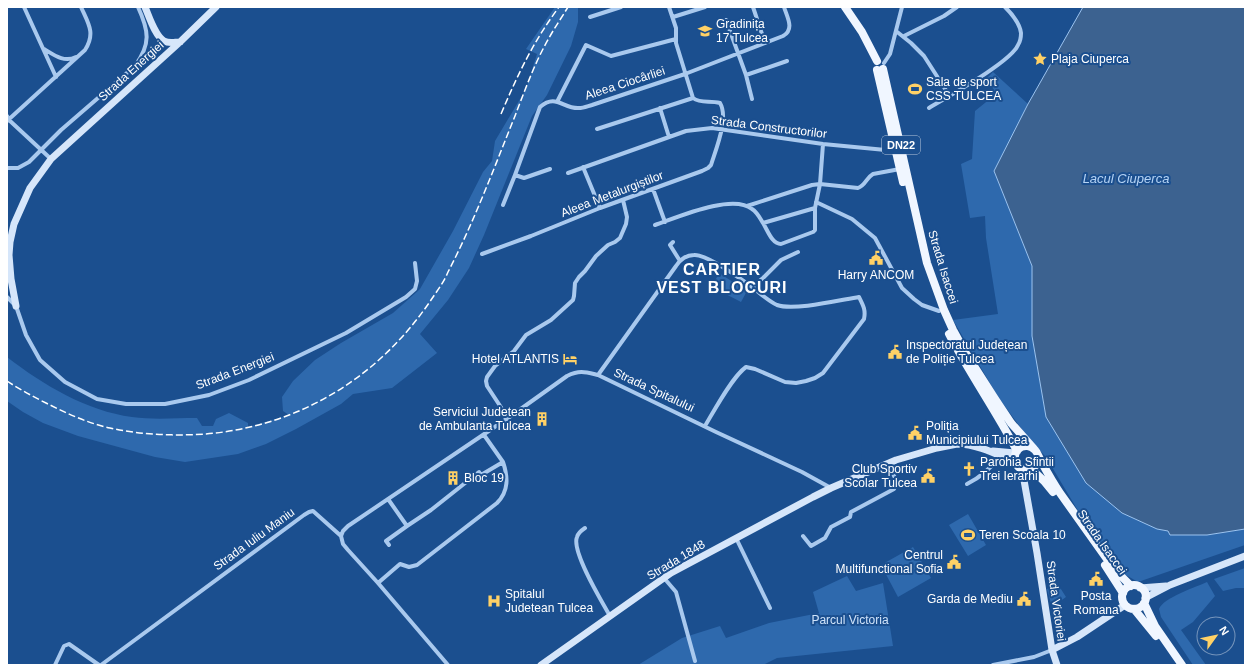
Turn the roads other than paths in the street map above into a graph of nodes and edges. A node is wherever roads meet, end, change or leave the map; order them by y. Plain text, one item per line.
1 (24, 7) edge
2 (80, 7) edge
3 (138, 7) edge
4 (145, 7) edge
5 (216, 7) edge
6 (621, 7) edge
7 (669, 7) edge
8 (705, 7) edge
9 (753, 7) edge
10 (784, 7) edge
11 (845, 7) edge
12 (902, 7) edge
13 (957, 7) edge
14 (1005, 7) edge
15 (590, 17) dead end
16 (673, 17) junction
17 (726, 20) dead end
18 (896, 31) junction
19 (904, 36) junction
20 (676, 39) junction
21 (180, 42) junction
22 (765, 43) junction
23 (44, 49) junction
24 (737, 53) junction
25 (80, 55) junction
26 (787, 61) dead end
27 (880, 66) junction
28 (685, 74) junction
29 (746, 75) junction
30 (56, 77) junction
31 (949, 95) junction
32 (693, 98) junction
33 (752, 99) dead end
34 (557, 102) junction
35 (660, 108) junction
36 (929, 108) dead end
37 (8, 119) edge
38 (722, 128) junction
39 (597, 129) dead end
40 (670, 136) junction
41 (823, 144) junction
42 (41, 150) junction
43 (899, 151) junction
44 (51, 159) junction
45 (583, 167) junction
46 (7, 168) edge
47 (550, 169) dead end
48 (900, 169) junction
49 (568, 173) dead end
50 (515, 175) junction
51 (820, 184) junction
52 (653, 189) junction
53 (623, 200) junction
54 (816, 202) junction
55 (503, 205) dead end
56 (747, 206) junction
57 (600, 208) junction
58 (815, 208) junction
59 (666, 222) junction
60 (763, 223) junction
61 (655, 226) dead end
62 (673, 242) dead end
63 (798, 252) dead end
64 (482, 254) dead end
65 (680, 261) junction
66 (415, 264) dead end
67 (752, 287) junction
68 (7, 297) edge
69 (16, 306) junction
70 (939, 311) junction
71 (598, 375) junction
72 (508, 418) junction
73 (705, 426) junction
74 (484, 434) junction
75 (1034, 449) junction
76 (987, 450) junction
77 (1016, 452) junction
78 (1000, 456) junction
79 (1038, 456) junction
80 (503, 462) junction
81 (1015, 462) junction
82 (887, 464) junction
83 (1027, 469) junction
84 (967, 484) dead end
85 (831, 488) junction
86 (388, 499) junction
87 (407, 526) junction
88 (585, 528) dead end
89 (341, 536) junction
90 (803, 536) dead end
91 (736, 538) junction
92 (389, 545) dead end
93 (1245, 556) edge
94 (664, 578) junction
95 (378, 583) junction
96 (1170, 585) junction
97 (1131, 586) junction
98 (1140, 588) junction
99 (1123, 593) junction
100 (1145, 600) junction
101 (1125, 605) junction
102 (770, 608) dead end
103 (1134, 609) junction
104 (610, 616) junction
105 (1052, 650) junction
106 (695, 661) dead end
107 (55, 665) edge
108 (100, 665) edge
109 (448, 665) edge
110 (541, 665) edge
111 (993, 665) edge
112 (1057, 665) edge
113 (1176, 665) edge
114 (1182, 665) edge

1 - 23 street
2 - 25 street
3 - 42 street
4 - 21 street
5 - 21 street, Strada Energiei
6 - 15 street
7 - 16 street
8 - 16 street
9 - 22 street
10 - 22 street, Aleea Ciocârliei
11 - 27 main road, Strada Isaccei / DN22
12 - 18 street
13 - 19 street
14 - 31 street
16 - 20 street
17 - 24 street
18 - 19 street
18 - 27 street
19 - 31 street
20 - 28 street
20 - 34 street
21 - 44 street, Strada Energiei
22 - 24 street, Aleea Ciocârliei
23 - 25 street
23 - 30 street
24 - 28 street, Aleea Ciocârliei
24 - 29 street
25 - 30 street
26 - 29 street
27 - 43 main road, Strada Isaccei / DN22
28 - 32 street
28 - 34 street, Aleea Ciocârliei
29 - 33 street
30 - 37 street
31 - 36 street
32 - 35 street
32 - 38 street
34 - 50 street
35 - 39 street
35 - 40 street
37 - 42 street
38 - 40 street, Strada Constructorilor
38 - 41 street, Strada Constructorilor
38 - 52 street, Aleea Metalurgiștilor
40 - 45 street, Strada Constructorilor
41 - 43 street, Strada Constructorilor
41 - 51 street
42 - 44 street
42 - 46 street
43 - 48 main road, Strada Isaccei / DN22
43 - 75 main road, Strada Isaccei / DN22
44 - 69 street, Strada Energiei
45 - 49 street, Strada Constructorilor
45 - 57 street
47 - 50 street
48 - 51 street
48 - 70 main road, Strada Isaccei / DN22
50 - 55 street
51 - 54 street
51 - 56 street
52 - 53 street, Aleea Metalurgiștilor
52 - 59 street
53 - 57 street, Aleea Metalurgiștilor
53 - 72 street
54 - 58 street
54 - 70 street
56 - 59 street
56 - 60 street
57 - 64 street, Aleea Metalurgiștilor
58 - 60 street
58 - 60 street
59 - 61 street
62 - 65 street
63 - 67 street
65 - 67 street
65 - 71 street
66 - 69 street, Strada Energiei
67 - 73 street
68 - 69 street
70 - 77 main road, Strada Isaccei / DN22
71 - 72 street, Strada Spitalului
71 - 73 street, Strada Spitalului
72 - 74 street, Strada Spitalului
73 - 85 street, Strada Spitalului
74 - 80 street
74 - 86 street, Strada Spitalului
75 - 77 main road
75 - 79 main road, Strada Isaccei / DN22
76 - 77 street
76 - 78 street
76 - 82 street
77 - 81 main road, Strada Isaccei / DN22
78 - 81 street
78 - 84 street
79 - 83 main road
79 - 97 main road, Strada Isaccei / DN22
80 - 87 street
80 - 95 street
81 - 83 main road, Strada Isaccei
82 - 85 street
82 - 90 street
83 - 99 main road, Strada Isaccei
83 - 105 street, Strada Victoriei
85 - 91 street, Strada 1848
86 - 87 street
86 - 89 street, Strada Spitalului
87 - 92 street
88 - 104 street
89 - 95 street, Strada Iuliu Maniu
89 - 108 street, Strada Iuliu Maniu
91 - 94 street, Strada 1848
91 - 102 street
93 - 96 street
94 - 104 street, Strada 1848
94 - 106 street
95 - 109 street, Strada Iuliu Maniu
96 - 98 street
96 - 100 street
97 - 98 main road, Strada Isaccei
97 - 99 main road, Strada Isaccei
98 - 100 main road
99 - 101 main road, Strada Isaccei
100 - 103 main road
100 - 114 main road
101 - 103 main road
101 - 105 street
103 - 113 main road
104 - 110 street, Strada 1848
105 - 111 street
105 - 112 street, Strada Victoriei
107 - 108 street, Strada Iuliu Maniu

